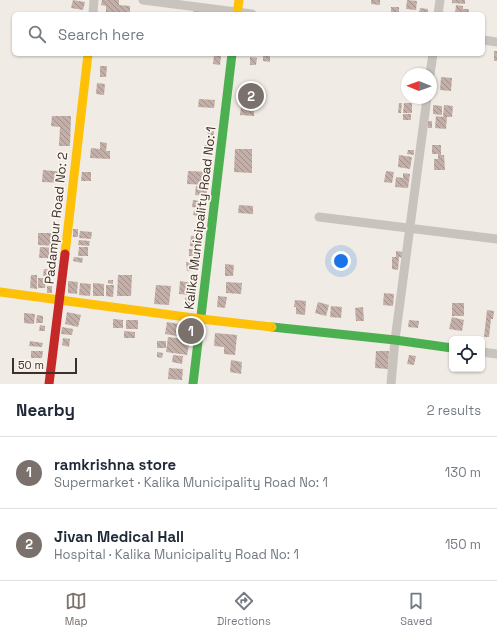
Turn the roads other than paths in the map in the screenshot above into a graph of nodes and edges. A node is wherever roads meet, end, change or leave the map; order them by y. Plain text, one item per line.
1 (94, 0) edge
2 (143, 0) edge
3 (239, 0) edge
4 (440, 0) edge
5 (93, 12) edge
6 (230, 12) edge
7 (237, 12) edge
8 (438, 12) edge
9 (485, 40) edge
10 (497, 42) edge
11 (88, 56) edge
12 (232, 56) edge
13 (433, 56) edge
14 (431, 68) edge
15 (426, 104) edge
16 (319, 217) dead end
17 (410, 228) junction
18 (497, 239) edge
19 (0, 292) edge
20 (60, 301) junction
21 (201, 319) junction
22 (396, 340) junction
23 (449, 348) edge
24 (485, 352) edge
25 (497, 354) edge
26 (49, 384) edge
27 (193, 384) edge
28 (391, 384) edge

1 - 5 street
2 - 6 street
3 - 7 street
4 - 8 street
9 - 10 street
11 - 20 street, Padampur Road No: 2
12 - 21 street, Kalika Municipality Road No: 1
13 - 14 street
15 - 17 street
16 - 17 street
17 - 18 street
17 - 22 street
19 - 20 street
20 - 21 street
20 - 26 street, Padampur Road No: 2
21 - 22 street
21 - 27 street, Kalika Municipality Road No: 1
22 - 23 street
22 - 28 street
24 - 25 street

